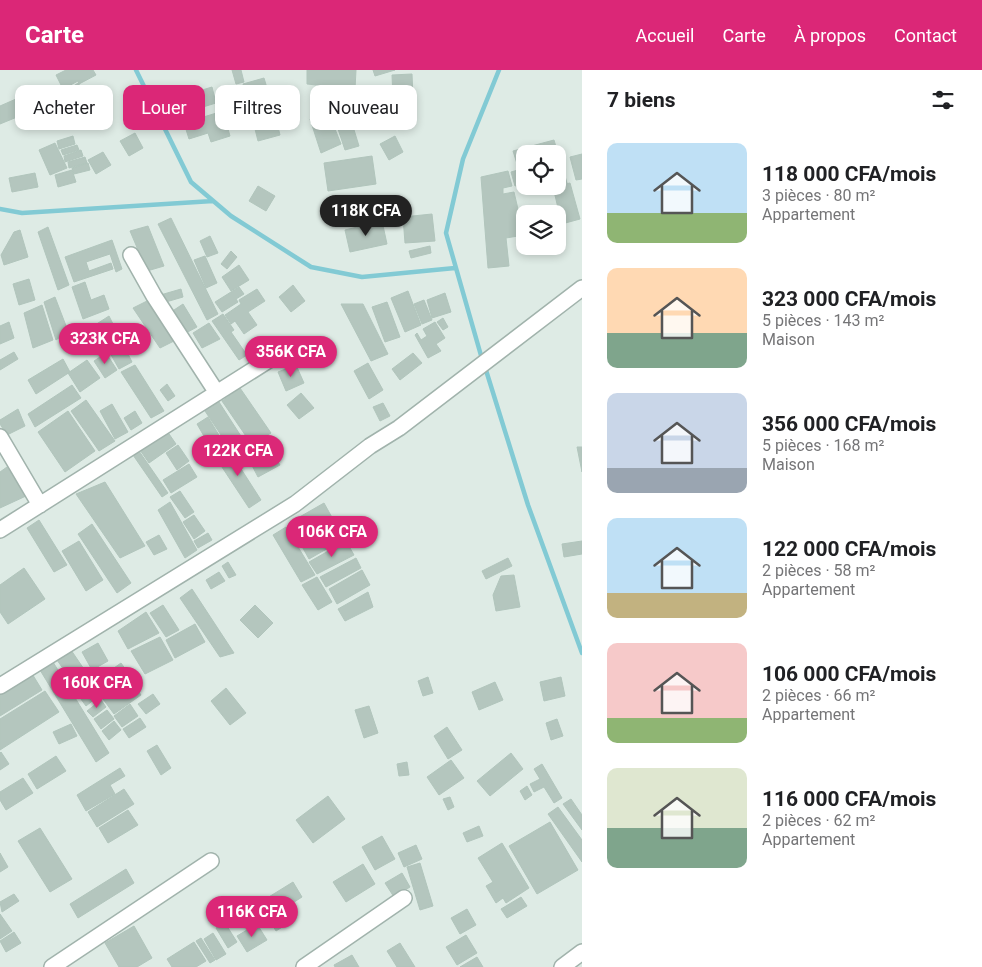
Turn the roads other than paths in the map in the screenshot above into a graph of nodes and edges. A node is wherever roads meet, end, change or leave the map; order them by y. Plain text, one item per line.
1 (132, 255) dead end
2 (582, 288) edge
3 (288, 348) dead end
4 (217, 393) junction
5 (0, 437) edge
6 (40, 504) junction
7 (0, 530) edge
8 (0, 686) edge
9 (211, 861) dead end
10 (404, 898) dead end
11 (582, 952) edge
12 (52, 967) edge
13 (304, 967) edge
14 (562, 967) edge

1 - 4 street
2 - 8 street
3 - 4 street
4 - 6 street
5 - 6 street
6 - 7 street
9 - 12 street
10 - 13 street
11 - 14 street

